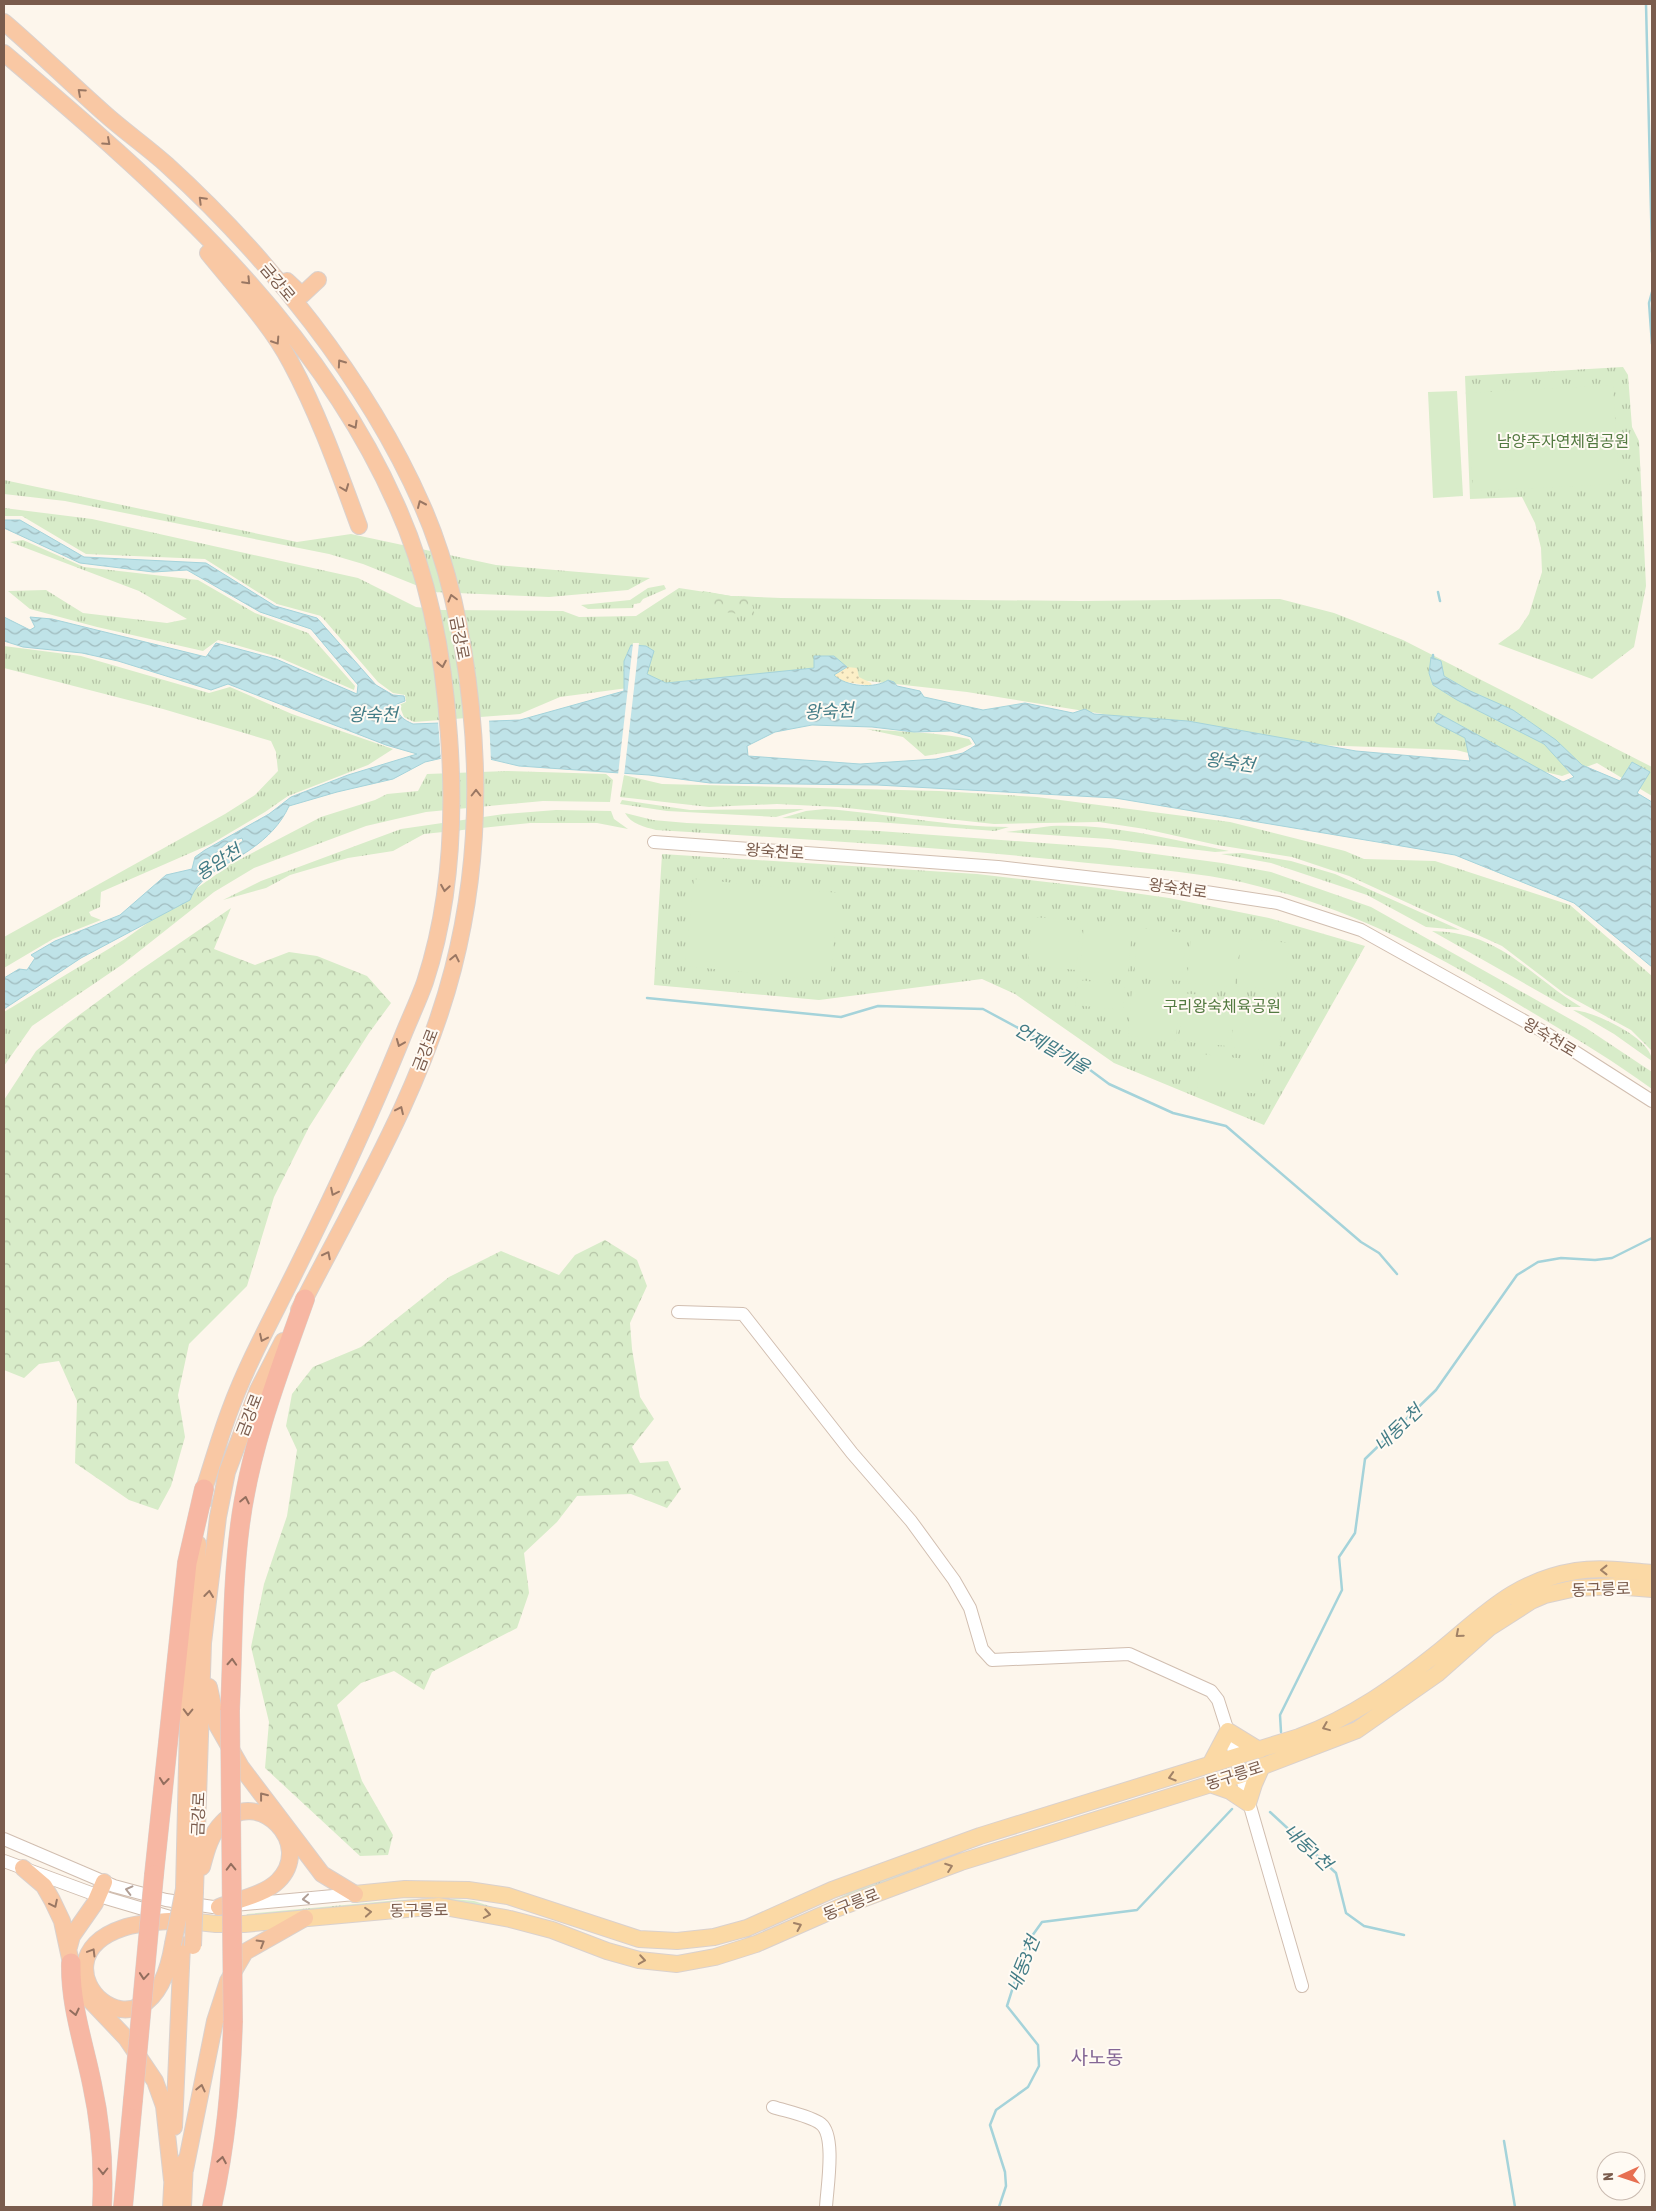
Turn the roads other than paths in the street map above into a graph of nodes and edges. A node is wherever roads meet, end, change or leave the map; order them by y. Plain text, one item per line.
1 (4, 22) edge
2 (4, 53) edge
3 (148, 179) junction
4 (219, 217) junction
5 (318, 280) dead end
6 (360, 526) dead end
7 (654, 842) dead end
8 (1652, 1101) edge
9 (305, 1299) junction
10 (678, 1312) dead end
11 (204, 1489) junction
12 (1652, 1573) edge
13 (1652, 1589) edge
14 (204, 1643) junction
15 (1228, 1731) junction
16 (1259, 1750) junction
17 (1236, 1757) junction
18 (1210, 1765) junction
19 (1262, 1766) junction
20 (1240, 1775) junction
21 (1210, 1784) junction
22 (1248, 1803) junction
23 (4, 1839) edge
24 (4, 1861) edge
25 (23, 1868) junction
26 (102, 1889) junction
27 (189, 1890) junction
28 (355, 1894) junction
29 (220, 1906) junction
30 (305, 1918) junction
31 (180, 1920) junction
32 (182, 1945) junction
33 (70, 1955) junction
34 (1302, 1986) dead end
35 (773, 2107) dead end
36 (178, 2175) junction
37 (102, 2207) edge
38 (123, 2207) edge
39 (171, 2207) edge
40 (183, 2207) edge
41 (212, 2207) edge
42 (826, 2207) edge

4 -> 1 highway, 금강로
2 -> 3 highway, 금강로
3 -> 6 highway
3 -> 11 highway, 금강로
4 - 5 highway
9 -> 4 highway, 금강로
7 - 8 street, 왕숙천로
14 -> 9 highway, 금강로
41 -> 9 highway, bridge
10 - 15 street
11 -> 27 highway, 금강로
11 -> 38 highway, bridge
12 -> 16 main road, 동구릉로
13 - 19 main road, 동구릉로
14 - 27 highway, 금강로
28 -> 14 highway
15 - 16 main road
15 - 17 street
15 - 18 main road
16 - 17 main road, 동구릉로
17 - 18 main road, 동구릉로
17 - 20 street
18 -> 28 main road, 동구릉로
19 - 20 main road, 동구릉로
19 - 22 main road
20 - 21 main road, 동구릉로
20 - 22 street
21 - 22 main road
30 -> 21 main road, 동구릉로
22 - 34 street
23 - 26 street, 동구릉로
24 - 25 street, 동구릉로
25 - 26 street, 동구릉로
25 -> 33 highway
29 -> 26 street, 동구릉로
26 - 31 street, 동구릉로
26 - 33 highway
27 - 29 highway
27 - 32 highway, 금강로, bridge
28 -> 29 street, 동구릉로
30 - 31 main road, 동구릉로
36 -> 30 highway
32 -> 31 highway
32 - 36 highway, 금강로
33 - 36 highway
33 -> 37 highway
35 - 42 street
36 - 39 highway, 금강로
36 - 40 highway, 금강로

